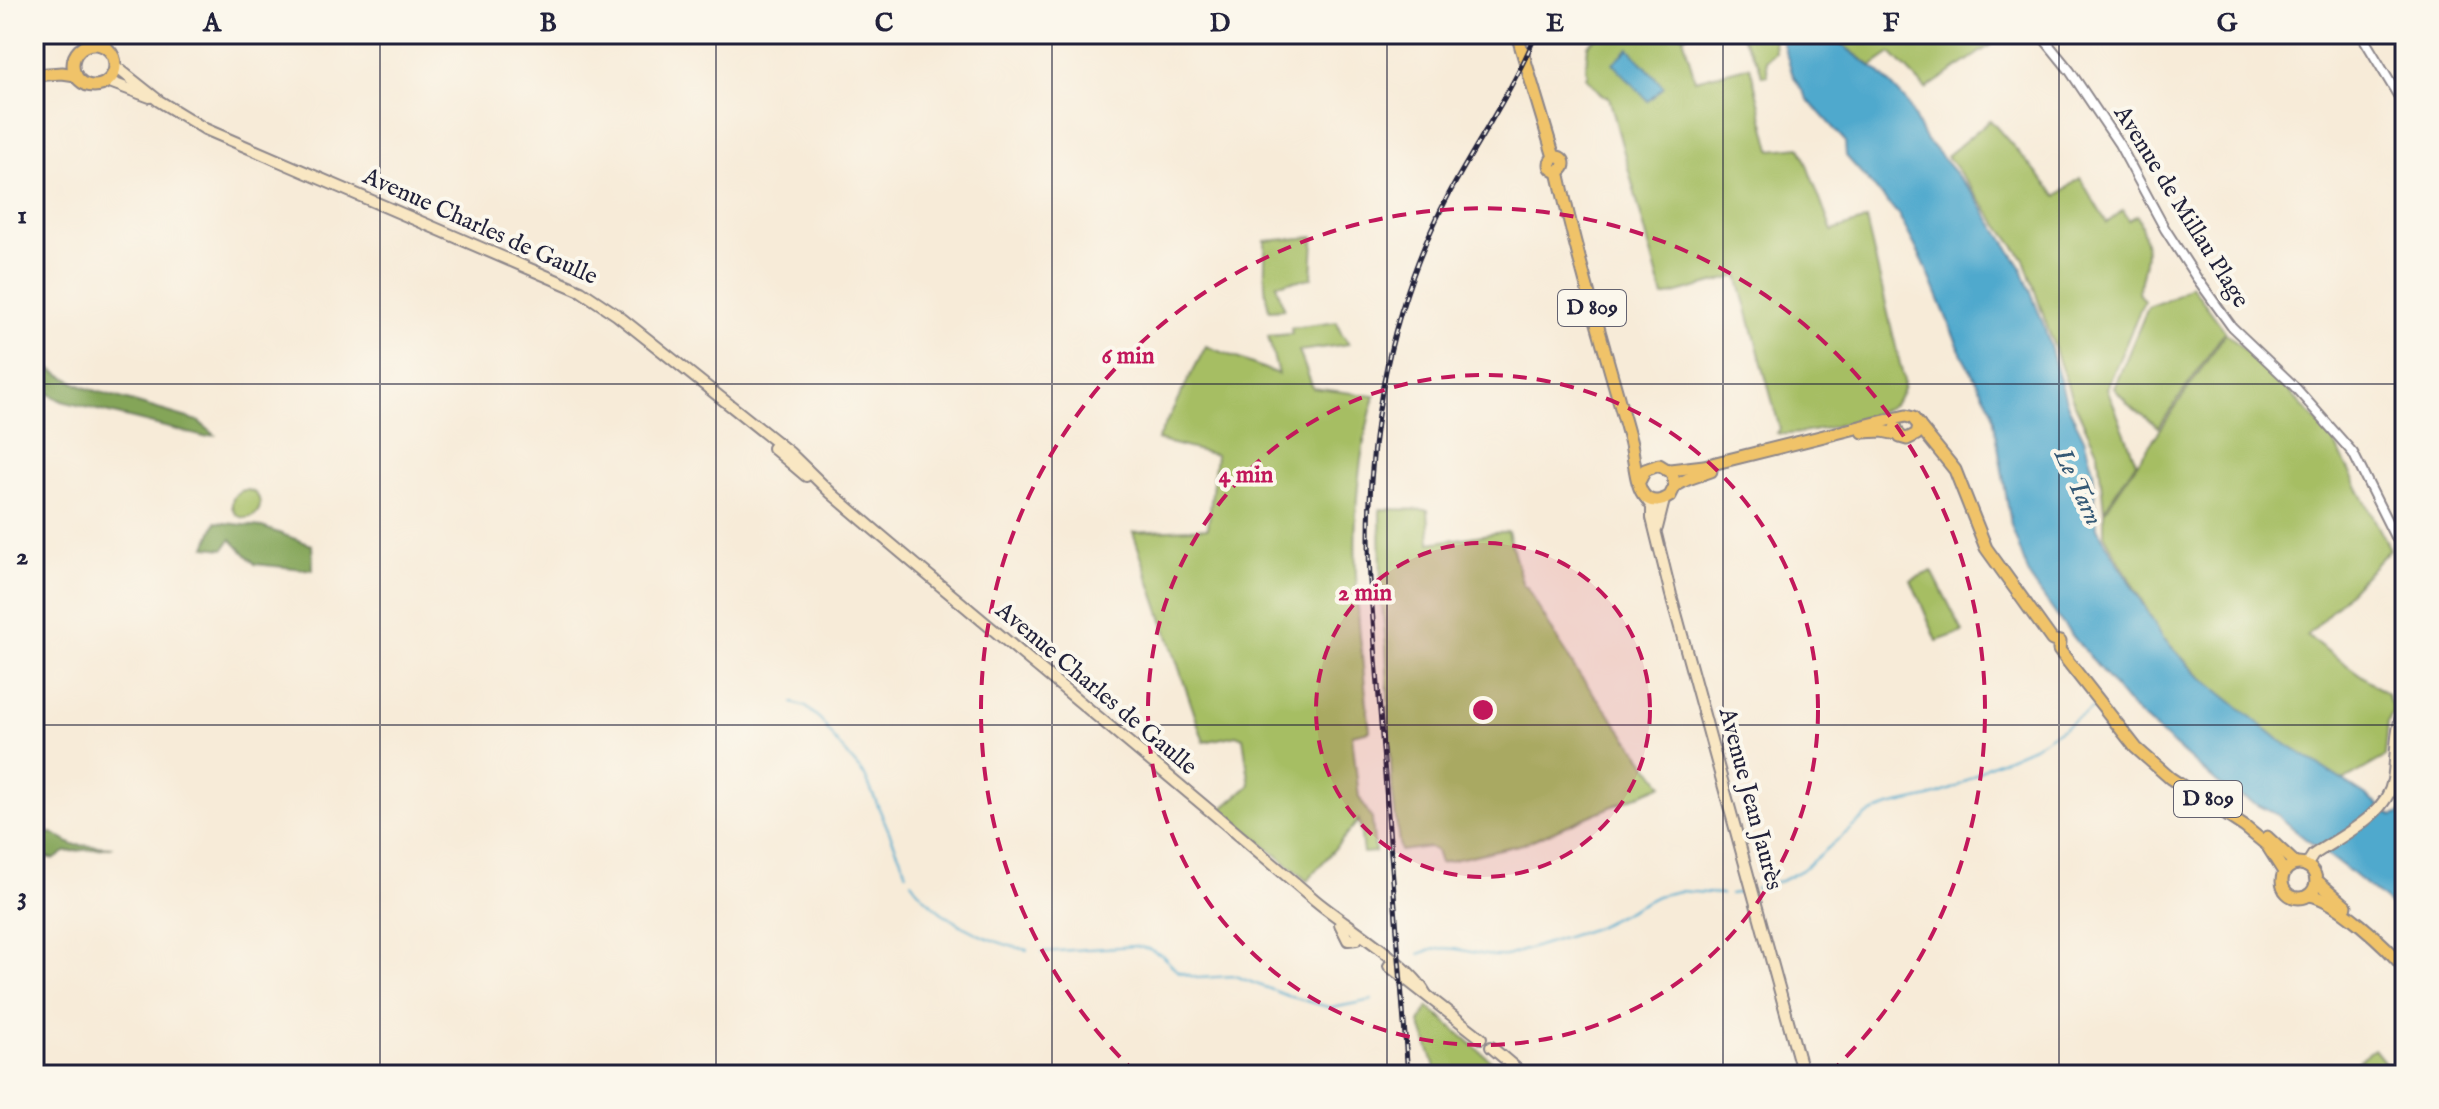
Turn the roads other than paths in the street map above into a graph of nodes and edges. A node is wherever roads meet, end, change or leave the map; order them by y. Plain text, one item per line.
1 (103, 34) edge
2 (1517, 34) edge
3 (2040, 34) edge
4 (2361, 34) edge
5 (95, 39) edge
6 (108, 49) junction
7 (74, 61) junction
8 (115, 66) junction
9 (34, 73) edge
10 (76, 75) junction
11 (107, 81) junction
12 (159, 101) junction
13 (2405, 107) edge
14 (1899, 420) junction
15 (1919, 425) junction
16 (1897, 434) junction
17 (1915, 437) junction
18 (1631, 443) junction
19 (1938, 448) junction
20 (1655, 465) junction
21 (1670, 470) junction
22 (1640, 480) junction
23 (1675, 486) junction
24 (1644, 495) junction
25 (1664, 500) junction
26 (1656, 534) junction
27 (2405, 550) edge
28 (2405, 707) edge
29 (2123, 729) junction
30 (2305, 862) junction
31 (2284, 872) junction
32 (2316, 880) junction
33 (2309, 895) junction
34 (2361, 925) junction
35 (1353, 933) junction
36 (2403, 964) edge
37 (1425, 993) junction
38 (1524, 1075) edge
39 (1803, 1075) edge

1 - 6 main road
2 - 18 main road, D 809
3 - 27 street, Avenue de Millau Plage
4 - 13 street
5 - 6 main road
5 - 7 main road
6 - 8 main road
7 - 9 main road
7 - 10 main road
8 - 11 main road
8 - 12 main road
9 - 10 main road
10 - 11 main road
11 - 12 main road
12 - 35 main road, Avenue Charles de Gaulle
14 - 15 main road
14 - 16 main road
14 - 21 main road
15 - 17 main road
15 - 19 main road, D 809
16 - 17 main road
16 - 23 main road
17 - 19 main road
18 - 20 main road
18 - 22 main road, D 809
19 - 29 main road, D 809
20 - 21 main road
20 - 22 main road
21 - 23 main road
22 - 24 main road
23 - 25 main road
24 - 25 main road
24 - 26 main road, Avenue Jean Jaurès
25 - 26 main road, Avenue Jean Jaurès
26 - 39 main road, Avenue Jean Jaurès
28 - 30 main road
29 - 30 main road, D 809
29 - 31 main road, D 809
30 - 31 main road
30 - 32 main road
31 - 33 main road
32 - 33 main road
32 - 34 main road
33 - 34 main road
34 - 36 main road
35 - 37 main road, Avenue Charles de Gaulle
35 - 37 main road
37 - 38 main road

